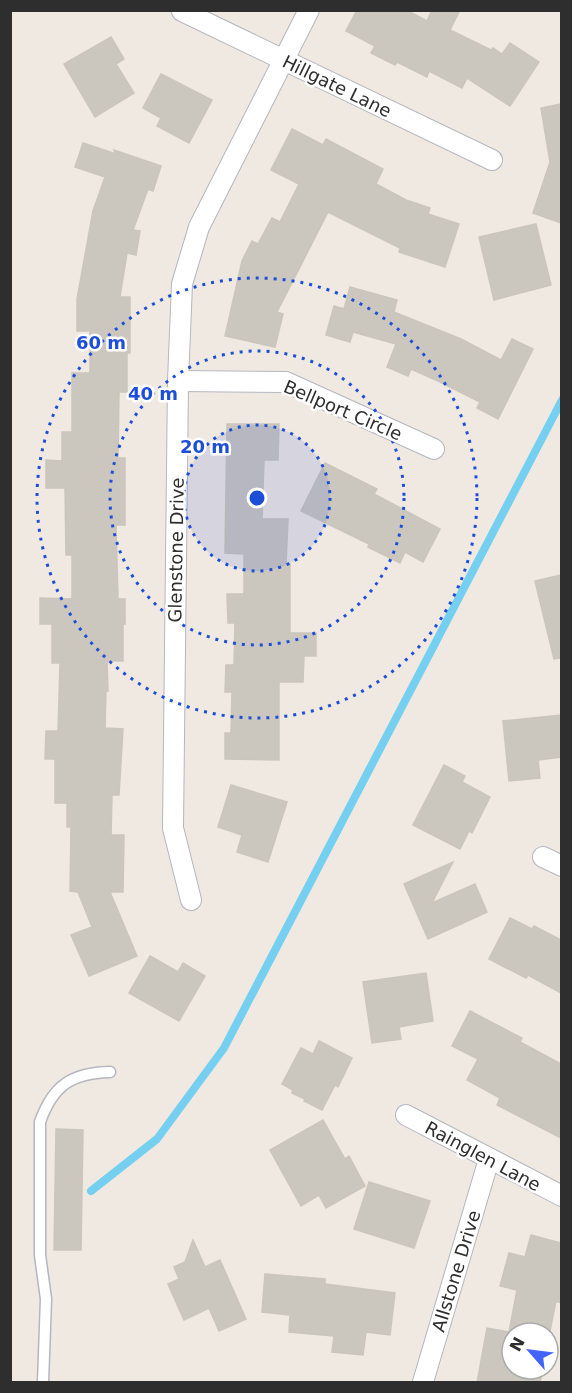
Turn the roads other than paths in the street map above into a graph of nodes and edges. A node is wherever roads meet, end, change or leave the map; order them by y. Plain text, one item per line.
1 (309, 10) edge
2 (182, 11) edge
3 (284, 60) junction
4 (492, 160) dead end
5 (178, 381) junction
6 (434, 448) dead end
7 (543, 857) dead end
8 (561, 866) edge
9 (191, 900) dead end
10 (110, 1072) dead end
11 (405, 1115) dead end
12 (489, 1159) junction
13 (561, 1196) edge
14 (43, 1383) edge
15 (423, 1383) edge

1 - 3 street, Glenstone Drive
2 - 3 street, Hillgate Lane
3 - 4 street, Hillgate Lane
3 - 5 street, Glenstone Drive
5 - 6 street, Bellport Circle
5 - 9 street, Glenstone Drive
7 - 8 street
10 - 14 lane
11 - 12 street, Rainglen Lane
12 - 13 street, Rainglen Lane
12 - 15 street, Allstone Drive

